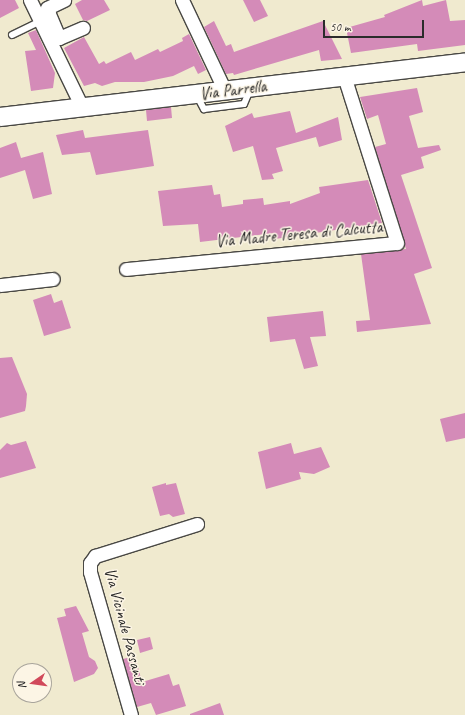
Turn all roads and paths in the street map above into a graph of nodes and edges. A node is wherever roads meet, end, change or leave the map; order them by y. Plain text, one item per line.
1 (30, 0) edge
2 (64, 0) edge
3 (182, 0) edge
4 (44, 18) junction
5 (83, 28) dead end
6 (12, 35) dead end
7 (465, 62) edge
8 (344, 76) junction
9 (251, 88) junction
10 (224, 91) junction
11 (197, 94) junction
12 (82, 107) junction
13 (0, 117) edge
14 (126, 269) dead end
15 (53, 279) dead end
16 (0, 285) edge
17 (197, 524) dead end
18 (131, 715) edge

1 - 4 street
2 - 4 street
3 - 10 street
4 - 5 street
4 - 6 lane
4 - 12 street
7 - 8 street, Via Parrella
8 - 9 street, Via Parrella
8 - 14 street, Via Madre Teresa di Calcutta
9 - 10 street, Via Parrella
9 - 11 lane
10 - 11 street, Via Parrella
11 - 12 street, Via Parrella
12 - 13 street, Via Parrella
15 - 16 street
17 - 18 street, Via Vicinale Passanti

